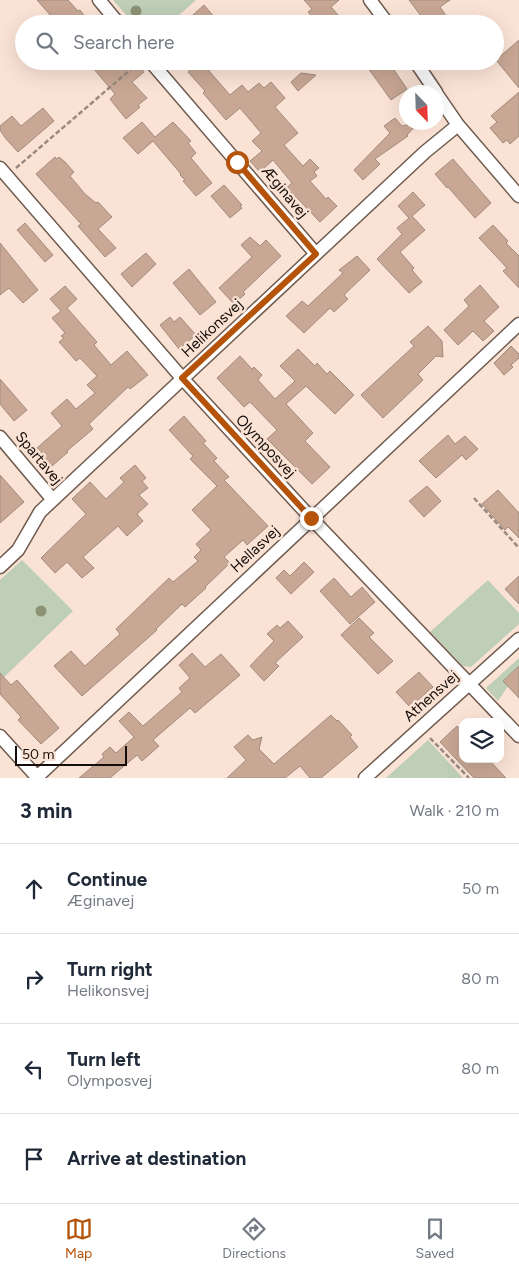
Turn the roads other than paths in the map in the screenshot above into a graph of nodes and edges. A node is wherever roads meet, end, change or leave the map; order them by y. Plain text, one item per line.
1 (99, 0) edge
2 (370, 0) edge
3 (112, 15) edge
4 (381, 15) edge
5 (158, 70) edge
6 (421, 70) edge
7 (431, 85) edge
8 (444, 104) edge
9 (458, 124) junction
10 (3, 172) edge
11 (519, 196) edge
12 (316, 254) junction
13 (519, 324) edge
14 (182, 378) junction
15 (0, 437) edge
16 (53, 500) junction
17 (311, 518) junction
18 (0, 567) edge
19 (519, 639) edge
20 (470, 683) junction
21 (0, 736) edge
22 (519, 736) edge
23 (36, 777) edge
24 (365, 778) edge

1 - 3 street
2 - 4 street
5 - 12 street, Æginavej
6 - 7 street
8 - 9 street
9 - 11 street
9 - 12 street, Helikonsvej
10 - 14 street, Olymposvej
12 - 14 street, Helikonsvej
13 - 17 street, Hellasvej
14 - 16 street, Helikonsvej
14 - 17 street, Olymposvej
15 - 16 street, Spartavej
16 - 18 street, Helikonsvej
17 - 20 street, Olymposvej
17 - 23 street, Hellasvej
19 - 20 street, Athensvej
20 - 22 street, Olymposvej
20 - 24 street, Athensvej
21 - 23 street

